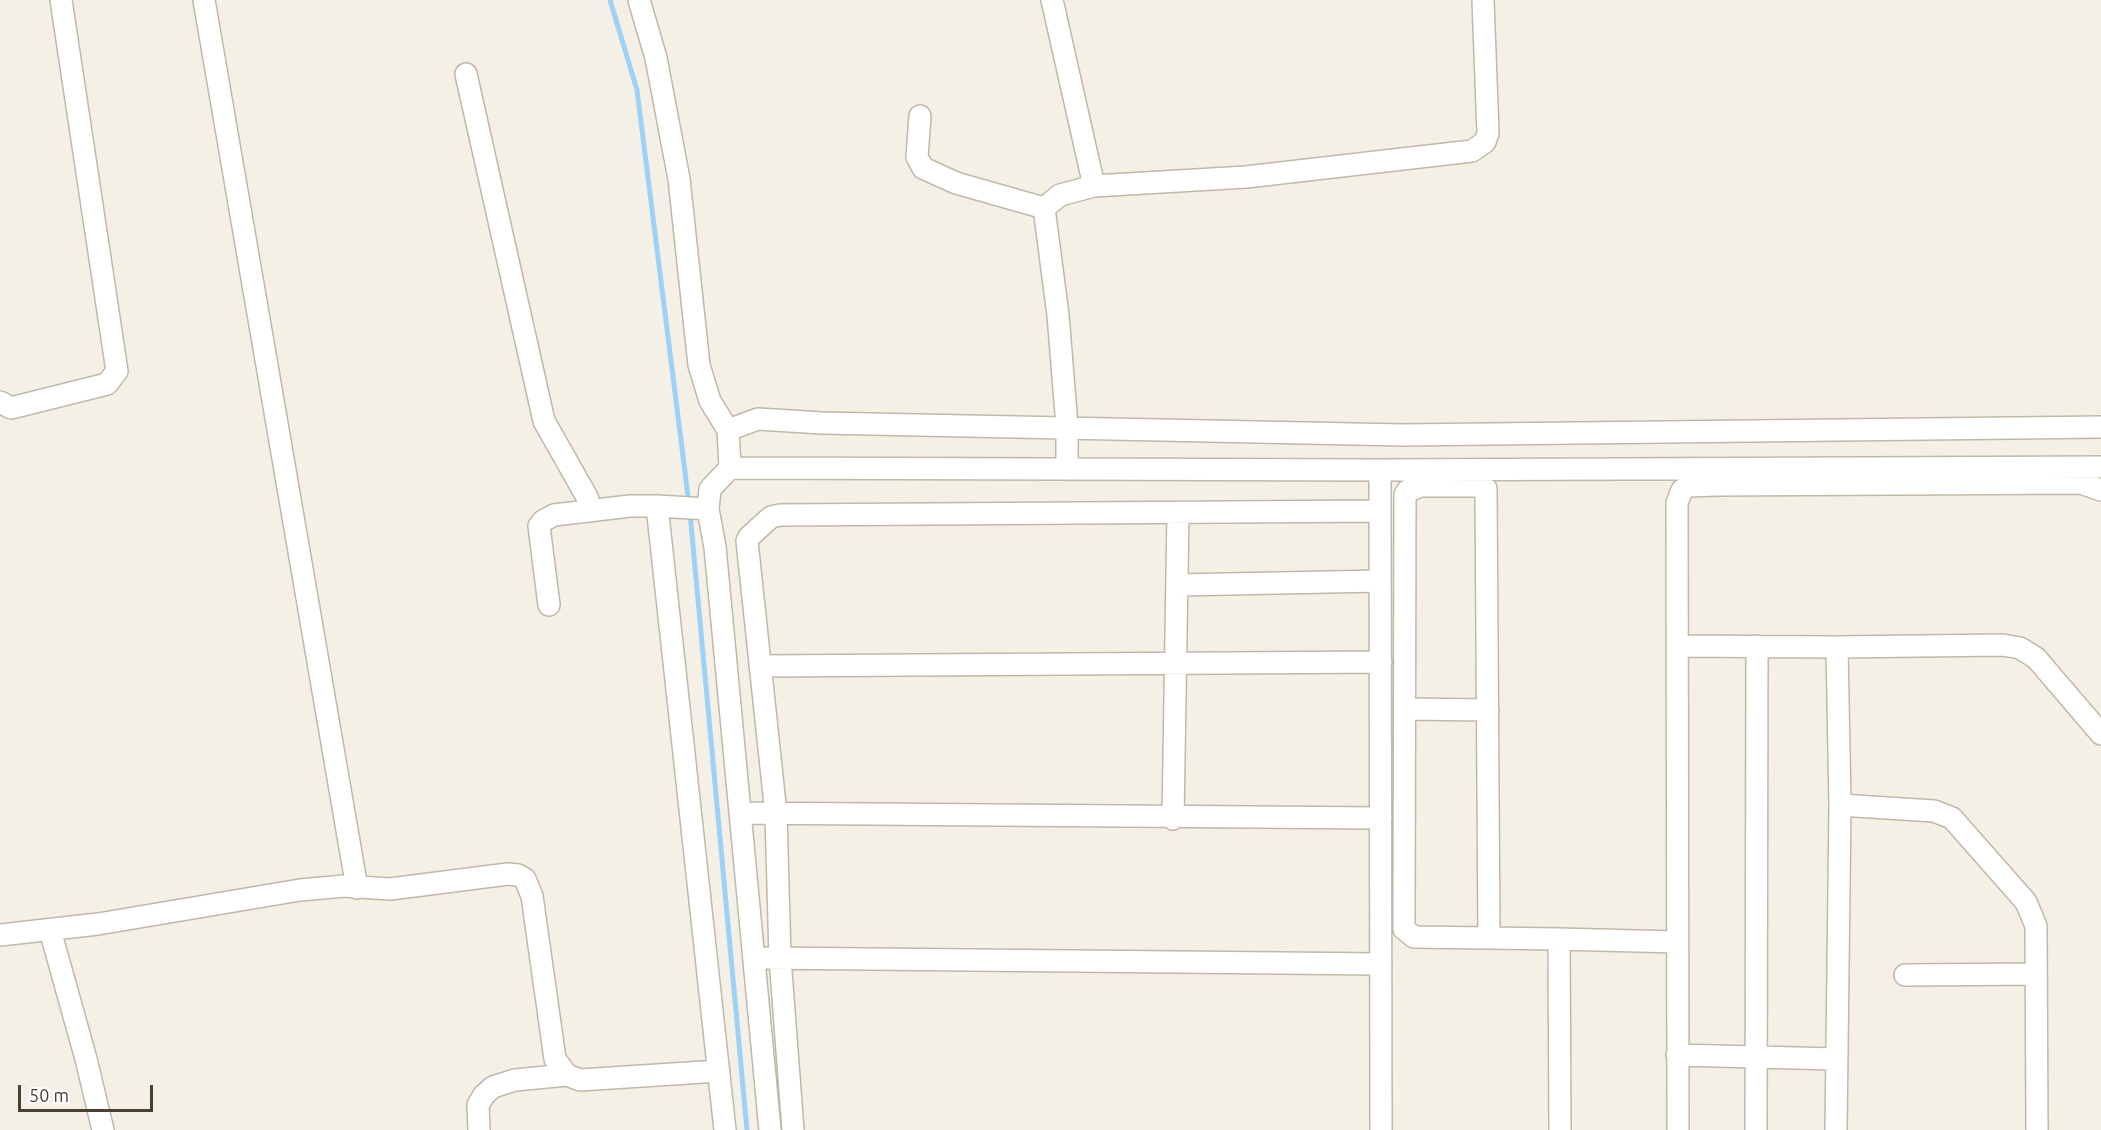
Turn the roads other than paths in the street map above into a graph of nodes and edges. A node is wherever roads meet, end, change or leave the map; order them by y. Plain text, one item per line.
1 (61, 0) edge
2 (204, 0) edge
3 (639, 0) edge
4 (1052, 0) edge
5 (1483, 0) edge
6 (466, 74) dead end
7 (920, 116) dead end
8 (1094, 186) junction
9 (1044, 208) junction
10 (0, 402) edge
11 (1067, 426) junction
12 (2101, 427) edge
13 (728, 430) junction
14 (2101, 467) edge
15 (730, 468) junction
16 (1067, 469) junction
17 (1380, 470) junction
18 (1718, 477) junction
19 (2101, 490) edge
20 (665, 507) junction
21 (702, 509) junction
22 (591, 511) junction
23 (1380, 511) junction
24 (1178, 513) junction
25 (1380, 581) junction
26 (1177, 585) junction
27 (549, 604) dead end
28 (1677, 646) junction
29 (1757, 646) junction
30 (1837, 647) junction
31 (1381, 662) junction
32 (1176, 664) junction
33 (760, 666) junction
34 (1404, 709) junction
35 (1488, 710) junction
36 (2101, 734) edge
37 (1840, 805) junction
38 (740, 813) junction
39 (777, 814) junction
40 (1381, 818) junction
41 (1173, 819) junction
42 (357, 888) junction
43 (50, 930) junction
44 (0, 935) edge
45 (1489, 938) junction
46 (1559, 939) junction
47 (1677, 942) junction
48 (754, 958) junction
49 (780, 958) junction
50 (1381, 964) junction
51 (2036, 974) junction
52 (1905, 975) dead end
53 (1677, 1055) junction
54 (1756, 1055) junction
55 (1836, 1059) junction
56 (719, 1071) junction
57 (567, 1075) junction
58 (103, 1130) edge
59 (479, 1130) edge
60 (725, 1130) edge
61 (770, 1130) edge
62 (793, 1130) edge
63 (1381, 1130) edge
64 (1400, 1130) edge
65 (1560, 1130) edge
66 (1678, 1130) edge
67 (1756, 1130) edge
68 (1836, 1130) edge
69 (2037, 1130) edge

1 - 10 street
2 - 42 street
3 - 13 street
4 - 8 street
5 - 8 street
6 - 22 street
7 - 9 street
8 - 9 street
9 - 11 street
11 - 12 street
11 - 13 street
11 - 16 street
13 - 15 street
14 - 18 street
15 - 16 street
15 - 21 street
16 - 17 street
17 - 18 street
17 - 23 street
18 - 19 street
18 - 28 street
20 - 21 street
20 - 22 street
20 - 56 street
21 - 38 street
22 - 27 street
23 - 24 street
23 - 25 street
24 - 26 street
24 - 33 street
25 - 26 street
25 - 31 street
26 - 32 street
28 - 29 street
28 - 47 street
29 - 30 street
29 - 54 street
30 - 36 street
30 - 37 street
31 - 32 street
31 - 40 street
32 - 33 street
32 - 41 street
33 - 39 street
34 - 35 street
34 - 35 street
34 - 45 street
35 - 45 street
37 - 51 street
37 - 55 street
38 - 39 street
38 - 48 street
39 - 41 street
39 - 49 street
40 - 41 street
40 - 50 street
42 - 43 street
42 - 57 street
43 - 44 street
43 - 58 street
45 - 46 street
46 - 47 street
46 - 65 street
47 - 53 street
48 - 49 street
48 - 61 street
49 - 50 street
49 - 62 street
50 - 63 street
51 - 52 street
51 - 69 street
53 - 54 street
53 - 66 street
54 - 55 street
54 - 67 street
55 - 68 street
56 - 57 street
56 - 60 street
57 - 59 street
63 - 64 street

